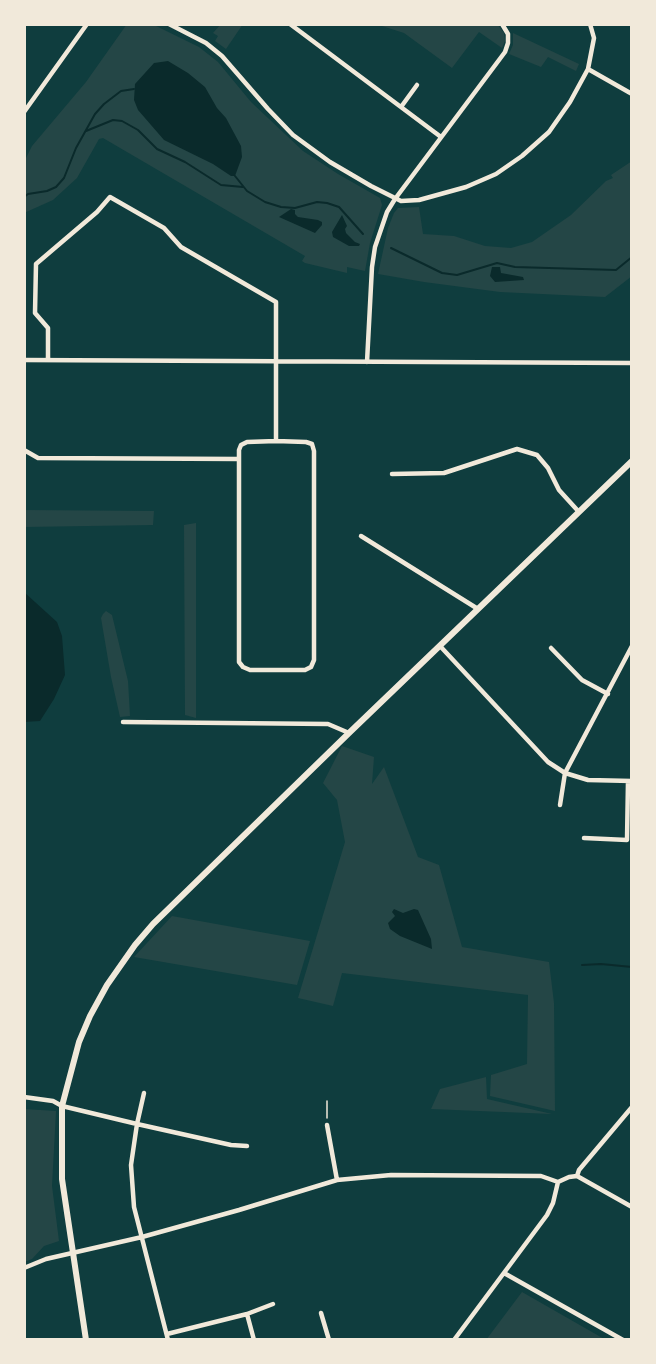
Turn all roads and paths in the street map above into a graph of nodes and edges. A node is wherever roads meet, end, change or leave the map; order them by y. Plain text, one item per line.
1 (87, 24) edge
2 (169, 24) edge
3 (290, 24) edge
4 (502, 24) edge
5 (590, 24) edge
6 (588, 69) junction
7 (417, 85) dead end
8 (632, 94) edge
9 (401, 107) junction
10 (24, 112) edge
11 (441, 137) junction
12 (395, 199) junction
13 (24, 360) edge
14 (48, 360) junction
15 (276, 362) junction
16 (367, 362) junction
17 (632, 363) edge
18 (276, 441) junction
19 (24, 450) edge
20 (239, 459) junction
21 (632, 461) edge
22 (392, 474) dead end
23 (579, 512) junction
24 (361, 536) dead end
25 (478, 609) junction
26 (440, 646) junction
27 (632, 646) edge
28 (551, 648) dead end
29 (608, 694) junction
30 (123, 722) dead end
31 (349, 733) junction
32 (565, 773) junction
33 (630, 781) edge
34 (560, 805) dead end
35 (584, 838) dead end
36 (144, 1093) dead end
37 (24, 1097) edge
38 (327, 1101) dead end
39 (62, 1106) junction
40 (632, 1107) edge
41 (137, 1124) junction
42 (327, 1125) joint
43 (247, 1146) dead end
44 (577, 1176) junction
45 (337, 1180) junction
46 (558, 1182) junction
47 (632, 1207) edge
48 (142, 1237) junction
49 (72, 1255) junction
50 (24, 1268) edge
51 (504, 1273) junction
52 (273, 1304) dead end
53 (321, 1313) dead end
54 (247, 1314) junction
55 (167, 1334) junction
56 (86, 1340) edge
57 (168, 1340) edge
58 (254, 1340) edge
59 (329, 1340) edge
60 (454, 1340) edge
61 (623, 1340) edge

1 - 10 street
2 - 12 street
3 - 9 street
4 - 11 street
5 - 6 street
6 - 8 street
6 - 12 street
7 - 9 street
9 - 11 street
11 - 12 street
12 - 16 street
13 - 14 street
14 - 15 street
14 - 15 street
15 - 16 street
15 - 18 street
16 - 17 street
18 - 20 street
18 - 20 street
19 - 20 street
21 - 23 street
22 - 23 street
23 - 25 street
24 - 25 street
25 - 26 street
26 - 31 street
26 - 32 street
27 - 29 street
28 - 29 street
29 - 32 street
30 - 31 street
31 - 39 street
32 - 33 street
32 - 34 street
33 - 35 street
36 - 41 street
37 - 39 street
38 - 42 path
39 - 41 street
39 - 49 street
40 - 44 street
41 - 43 street
41 - 48 street
42 - 45 street
44 - 46 street
44 - 47 street
45 - 46 street
45 - 48 street
46 - 51 street
48 - 49 street
48 - 55 street
49 - 50 street
49 - 56 street
51 - 60 street
51 - 61 street
52 - 54 street
53 - 59 street
54 - 55 street
54 - 58 street
55 - 57 street

